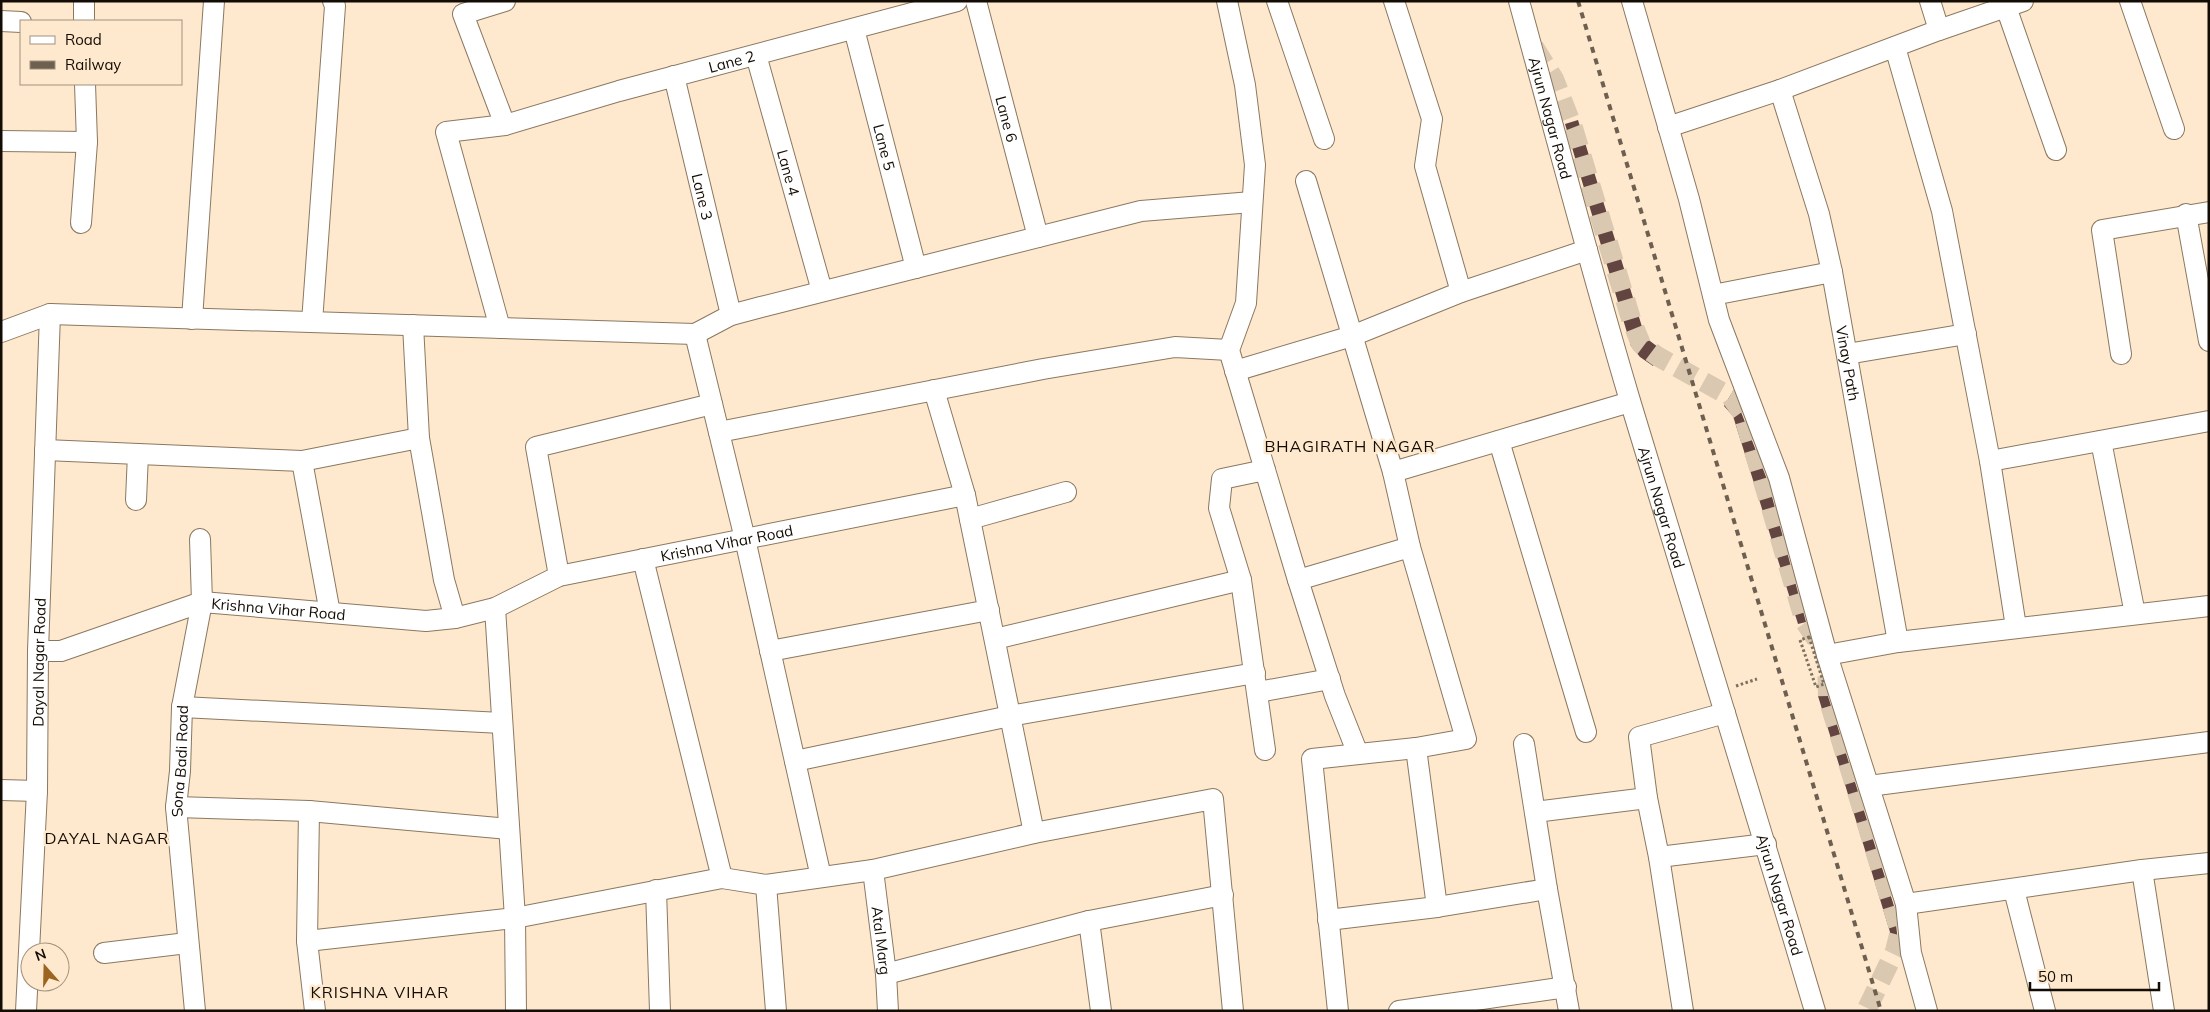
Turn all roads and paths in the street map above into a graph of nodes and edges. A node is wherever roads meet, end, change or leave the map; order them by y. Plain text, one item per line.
1 (84, 1) edge
2 (214, 1) edge
3 (333, 1) edge
4 (505, 1) edge
5 (958, 1) edge
6 (976, 1) edge
7 (1227, 1) edge
8 (1277, 1) edge
9 (1394, 1) edge
10 (1519, 1) edge
11 (1930, 1) edge
12 (2130, 1) edge
13 (1634, 2) edge
14 (2015, 4) edge
15 (84, 20) edge
16 (1, 21) edge
17 (20, 22) edge
18 (854, 28) junction
19 (1939, 30) junction
20 (1894, 47) junction
21 (756, 54) junction
22 (674, 76) junction
23 (86, 85) edge
24 (1780, 90) junction
25 (505, 125) junction
26 (1668, 126) junction
27 (2174, 129) dead end
28 (1324, 139) dead end
29 (1, 140) edge
30 (87, 142) junction
31 (2056, 150) dead end
32 (1306, 181) dead end
33 (1252, 202) junction
34 (2209, 212) edge
35 (2186, 214) junction
36 (80, 222) dead end
37 (1038, 237) junction
38 (1587, 250) junction
39 (916, 268) junction
40 (1832, 272) junction
41 (822, 291) junction
42 (1461, 292) junction
43 (1713, 295) junction
44 (50, 314) junction
45 (731, 315) junction
46 (192, 319) junction
47 (312, 322) junction
48 (413, 325) junction
49 (500, 328) junction
50 (1, 332) edge
51 (695, 334) junction
52 (1966, 334) junction
53 (1352, 336) junction
54 (2209, 341) edge
55 (1229, 350) junction
56 (1847, 354) junction
57 (2121, 354) dead end
58 (1234, 371) junction
59 (934, 390) junction
60 (1630, 402) junction
61 (712, 404) junction
62 (2209, 422) edge
63 (719, 432) junction
64 (419, 438) junction
65 (1499, 441) junction
66 (2102, 441) junction
67 (45, 450) junction
68 (138, 454) junction
69 (302, 461) junction
70 (1990, 461) junction
71 (1265, 470) junction
72 (1393, 472) junction
73 (1066, 492) dead end
74 (965, 495) junction
75 (136, 500) dead end
76 (970, 519) junction
77 (745, 539) junction
78 (200, 540) dead end
79 (1410, 547) junction
80 (643, 559) junction
81 (559, 576) junction
82 (1241, 580) junction
83 (1298, 580) junction
84 (202, 602) junction
85 (2209, 606) edge
86 (495, 608) junction
87 (989, 610) junction
88 (330, 613) junction
89 (2134, 614) junction
90 (455, 618) junction
91 (2016, 627) junction
92 (995, 639) junction
93 (1800, 640) dead end
94 (1898, 642) junction
95 (770, 651) junction
96 (38, 652) junction
97 (1827, 655) junction
98 (1330, 679) junction
99 (1757, 679) dead end
100 (1257, 682) junction
101 (1816, 687) dead end
102 (1718, 691) junction
103 (182, 707) junction
104 (1725, 714) junction
105 (1010, 716) junction
106 (502, 724) junction
107 (1586, 732) dead end
108 (2209, 742) edge
109 (1524, 744) dead end
110 (1416, 748) junction
111 (1265, 750) dead end
112 (1358, 754) junction
113 (795, 761) junction
114 (1869, 786) junction
115 (1, 790) edge
116 (38, 792) junction
117 (1647, 798) junction
118 (176, 808) junction
119 (309, 811) junction
120 (1535, 812) junction
121 (509, 829) junction
122 (1034, 833) junction
123 (1766, 844) junction
124 (1660, 857) junction
125 (2209, 863) edge
126 (873, 870) junction
127 (2142, 870) junction
128 (722, 878) junction
129 (821, 878) junction
130 (766, 886) junction
131 (1547, 889) junction
132 (656, 890) junction
133 (2014, 890) junction
134 (1223, 894) junction
135 (1906, 904) junction
136 (1437, 906) junction
137 (515, 918) junction
138 (1328, 920) junction
139 (1089, 921) junction
140 (307, 941) junction
141 (187, 943) junction
142 (104, 953) dead end
143 (886, 974) junction
144 (1566, 987) junction
145 (1438, 1008) edge
146 (26, 1011) edge
147 (195, 1011) edge
148 (315, 1011) edge
149 (516, 1011) edge
150 (660, 1011) edge
151 (776, 1011) edge
152 (888, 1011) edge
153 (1101, 1011) edge
154 (1233, 1011) edge
155 (1338, 1011) edge
156 (1399, 1011) edge
157 (1569, 1011) edge
158 (1682, 1011) edge
159 (1815, 1011) edge
160 (1927, 1011) edge
161 (2045, 1011) edge
162 (2164, 1011) edge

1 - 15 street
2 - 46 street
3 - 47 street
4 - 25 street
5 - 18 street, Lane 2
6 - 37 street, Lane 6
7 - 33 street
8 - 28 street
9 - 42 street
10 - 38 street, Ajrun Nagar Road
11 - 19 street
12 - 27 street
13 - 26 street
14 - 19 street
14 - 31 street
16 - 17 street
18 - 21 street, Lane 2
18 - 39 street, Lane 5
19 - 20 street
20 - 24 street
20 - 52 street
21 - 22 street, Lane 2
21 - 41 street, Lane 4
22 - 25 street, Lane 2
22 - 45 street, Lane 3
23 - 30 street
24 - 26 street
24 - 40 street, Vinay Path
25 - 49 street, Lane 2
26 - 43 street
29 - 30 street
30 - 36 street
32 - 53 street
33 - 37 street
33 - 55 street
34 - 35 street
35 - 54 street
35 - 57 street
37 - 39 street
38 - 42 street
38 - 60 street, Ajrun Nagar Road
39 - 41 street
40 - 43 street
40 - 56 street, Vinay Path
41 - 45 street
42 - 53 street
43 - 97 street
44 - 46 street
44 - 50 street
44 - 67 street, Dayal Nagar Road
45 - 51 street
46 - 47 street
47 - 48 street
48 - 49 street
48 - 64 street
49 - 51 street
51 - 61 street
52 - 56 street
52 - 70 street
53 - 58 street
53 - 72 street
55 - 58 street
55 - 59 street
56 - 94 street, Vinay Path
58 - 71 street
59 - 63 street
59 - 74 street
60 - 65 street
60 - 102 street, Ajrun Nagar Road
61 - 63 street
61 - 81 street
62 - 66 street
63 - 77 street
64 - 69 street
64 - 90 street
65 - 72 street
65 - 107 street
66 - 70 street
66 - 89 street
67 - 68 street
67 - 96 street, Dayal Nagar Road
68 - 69 street
68 - 75 street
69 - 88 street
70 - 91 street
71 - 82 street
71 - 83 street
72 - 79 street
73 - 76 street
74 - 76 street
74 - 77 street, Krishna Vihar Road
76 - 87 street
77 - 80 street, Krishna Vihar Road
77 - 95 street
78 - 84 street, Sona Badi Road
79 - 83 street
79 - 110 street
80 - 81 street, Krishna Vihar Road
80 - 128 street
81 - 86 street, Krishna Vihar Road
82 - 92 street
82 - 100 street
83 - 98 street
84 - 88 street, Krishna Vihar Road
84 - 96 street, Krishna Vihar Road
84 - 103 street, Sona Badi Road
85 - 89 street
86 - 90 street, Krishna Vihar Road
86 - 106 street
87 - 92 street
87 - 95 street
88 - 90 street, Krishna Vihar Road
89 - 91 street
91 - 94 street
92 - 105 street
93 - 101 path
94 - 97 street
95 - 113 street
96 - 116 street, Dayal Nagar Road
97 - 114 street
98 - 100 street
98 - 112 street
99 - 102 path
100 - 105 street
100 - 111 street
102 - 104 street, Ajrun Nagar Road
103 - 106 street
103 - 118 street, Sona Badi Road
104 - 117 street
104 - 123 street, Ajrun Nagar Road
105 - 113 street
105 - 122 street
106 - 121 street
108 - 114 street
109 - 120 street
110 - 112 street
110 - 136 street
112 - 138 street
113 - 129 street
114 - 135 street
115 - 116 street
116 - 146 street, Dayal Nagar Road
117 - 120 street
117 - 124 street
118 - 119 street
118 - 141 street, Sona Badi Road
119 - 121 street
119 - 140 street
120 - 131 street
121 - 137 street
122 - 126 street
122 - 134 street
123 - 124 street
123 - 159 street, Ajrun Nagar Road
124 - 158 street
125 - 127 street
126 - 129 street
126 - 143 street, Atal Marg
127 - 133 street
127 - 162 street
128 - 130 street
128 - 132 street
129 - 130 street
130 - 151 street
131 - 136 street
131 - 144 street
132 - 137 street
132 - 150 street
133 - 135 street
133 - 161 street
134 - 139 street
134 - 154 street
135 - 160 street
136 - 138 street
137 - 140 street
137 - 149 street
138 - 155 street
139 - 143 street
139 - 153 street
140 - 148 street
141 - 142 street
141 - 147 street, Sona Badi Road
143 - 152 street, Atal Marg
144 - 145 street
144 - 157 street
145 - 156 street

